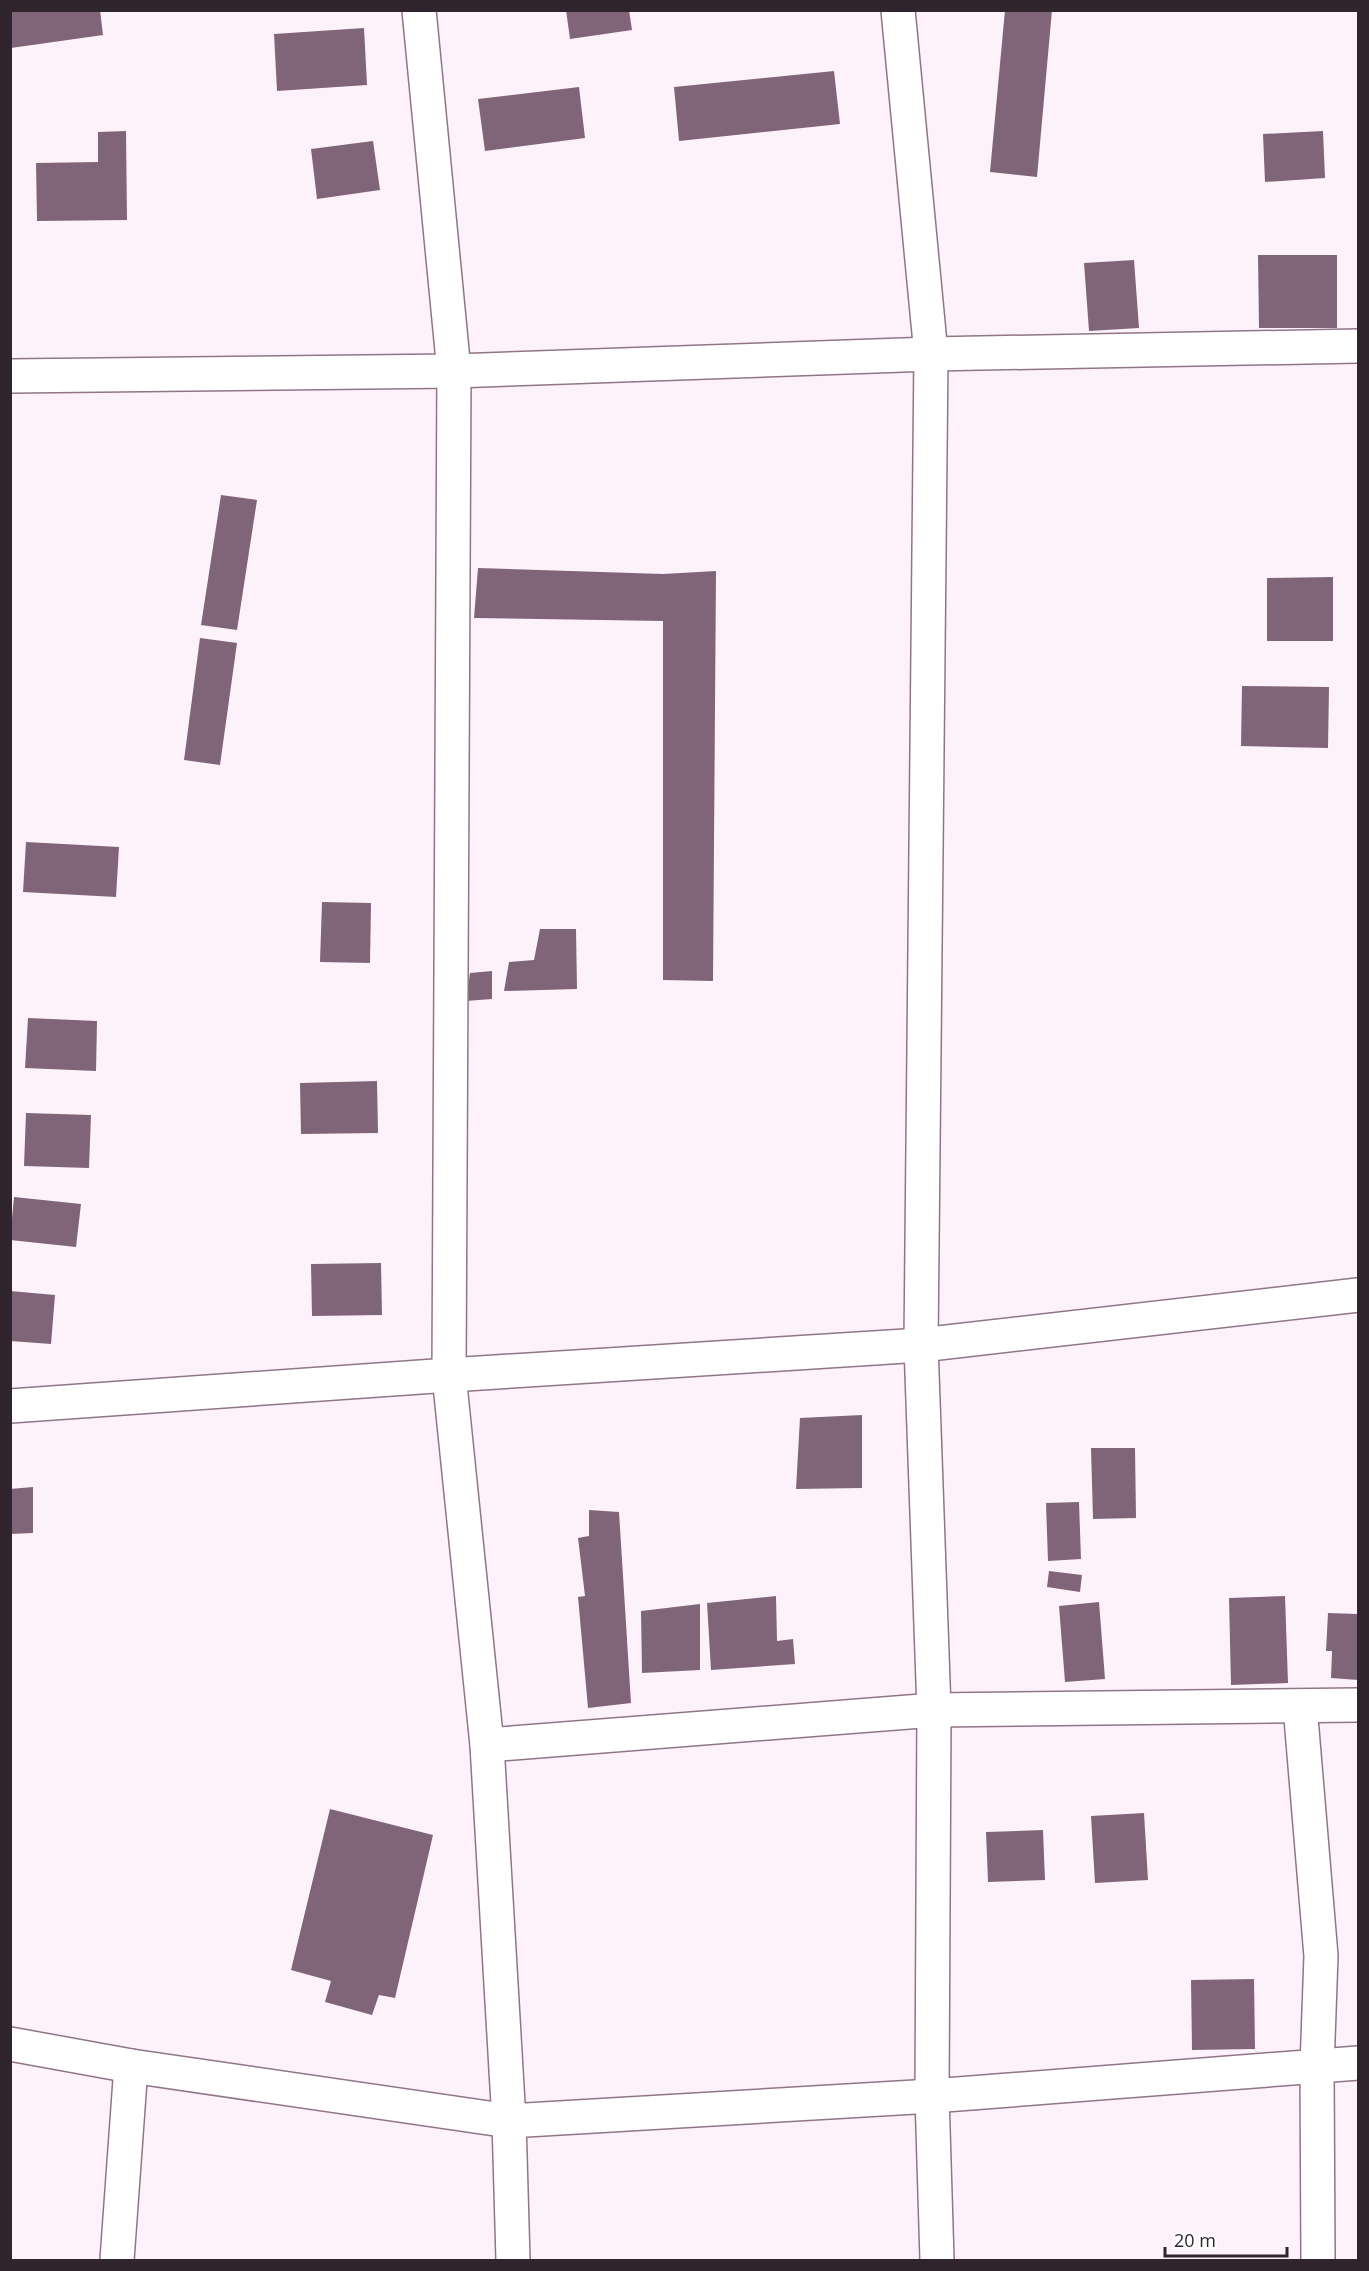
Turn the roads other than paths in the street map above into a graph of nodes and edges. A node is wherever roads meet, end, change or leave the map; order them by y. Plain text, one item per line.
1 (419, 10) edge
2 (898, 10) edge
3 (1359, 346) edge
4 (931, 354) junction
5 (454, 371) junction
6 (10, 376) edge
7 (1359, 1295) edge
8 (921, 1345) junction
9 (449, 1375) junction
10 (10, 1406) edge
11 (1359, 1705) edge
12 (1300, 1706) junction
13 (934, 1710) junction
14 (487, 1745) junction
15 (10, 2044) edge
16 (1359, 2063) edge
17 (131, 2066) junction
18 (1317, 2067) junction
19 (932, 2096) junction
20 (509, 2121) junction
21 (117, 2260) edge
22 (513, 2260) edge
23 (937, 2260) edge
24 (1318, 2260) edge

1 - 5 street
2 - 4 street
3 - 4 street
4 - 5 street
4 - 8 street
5 - 6 street
5 - 9 street
7 - 8 street
8 - 9 street
8 - 13 street
9 - 10 street
9 - 14 street
11 - 12 street
12 - 13 street
12 - 18 street
13 - 14 street
13 - 19 street
14 - 20 street
15 - 17 street
16 - 18 street
17 - 20 street
17 - 21 street
18 - 19 street
18 - 24 street
19 - 20 street
19 - 23 street
20 - 22 street

